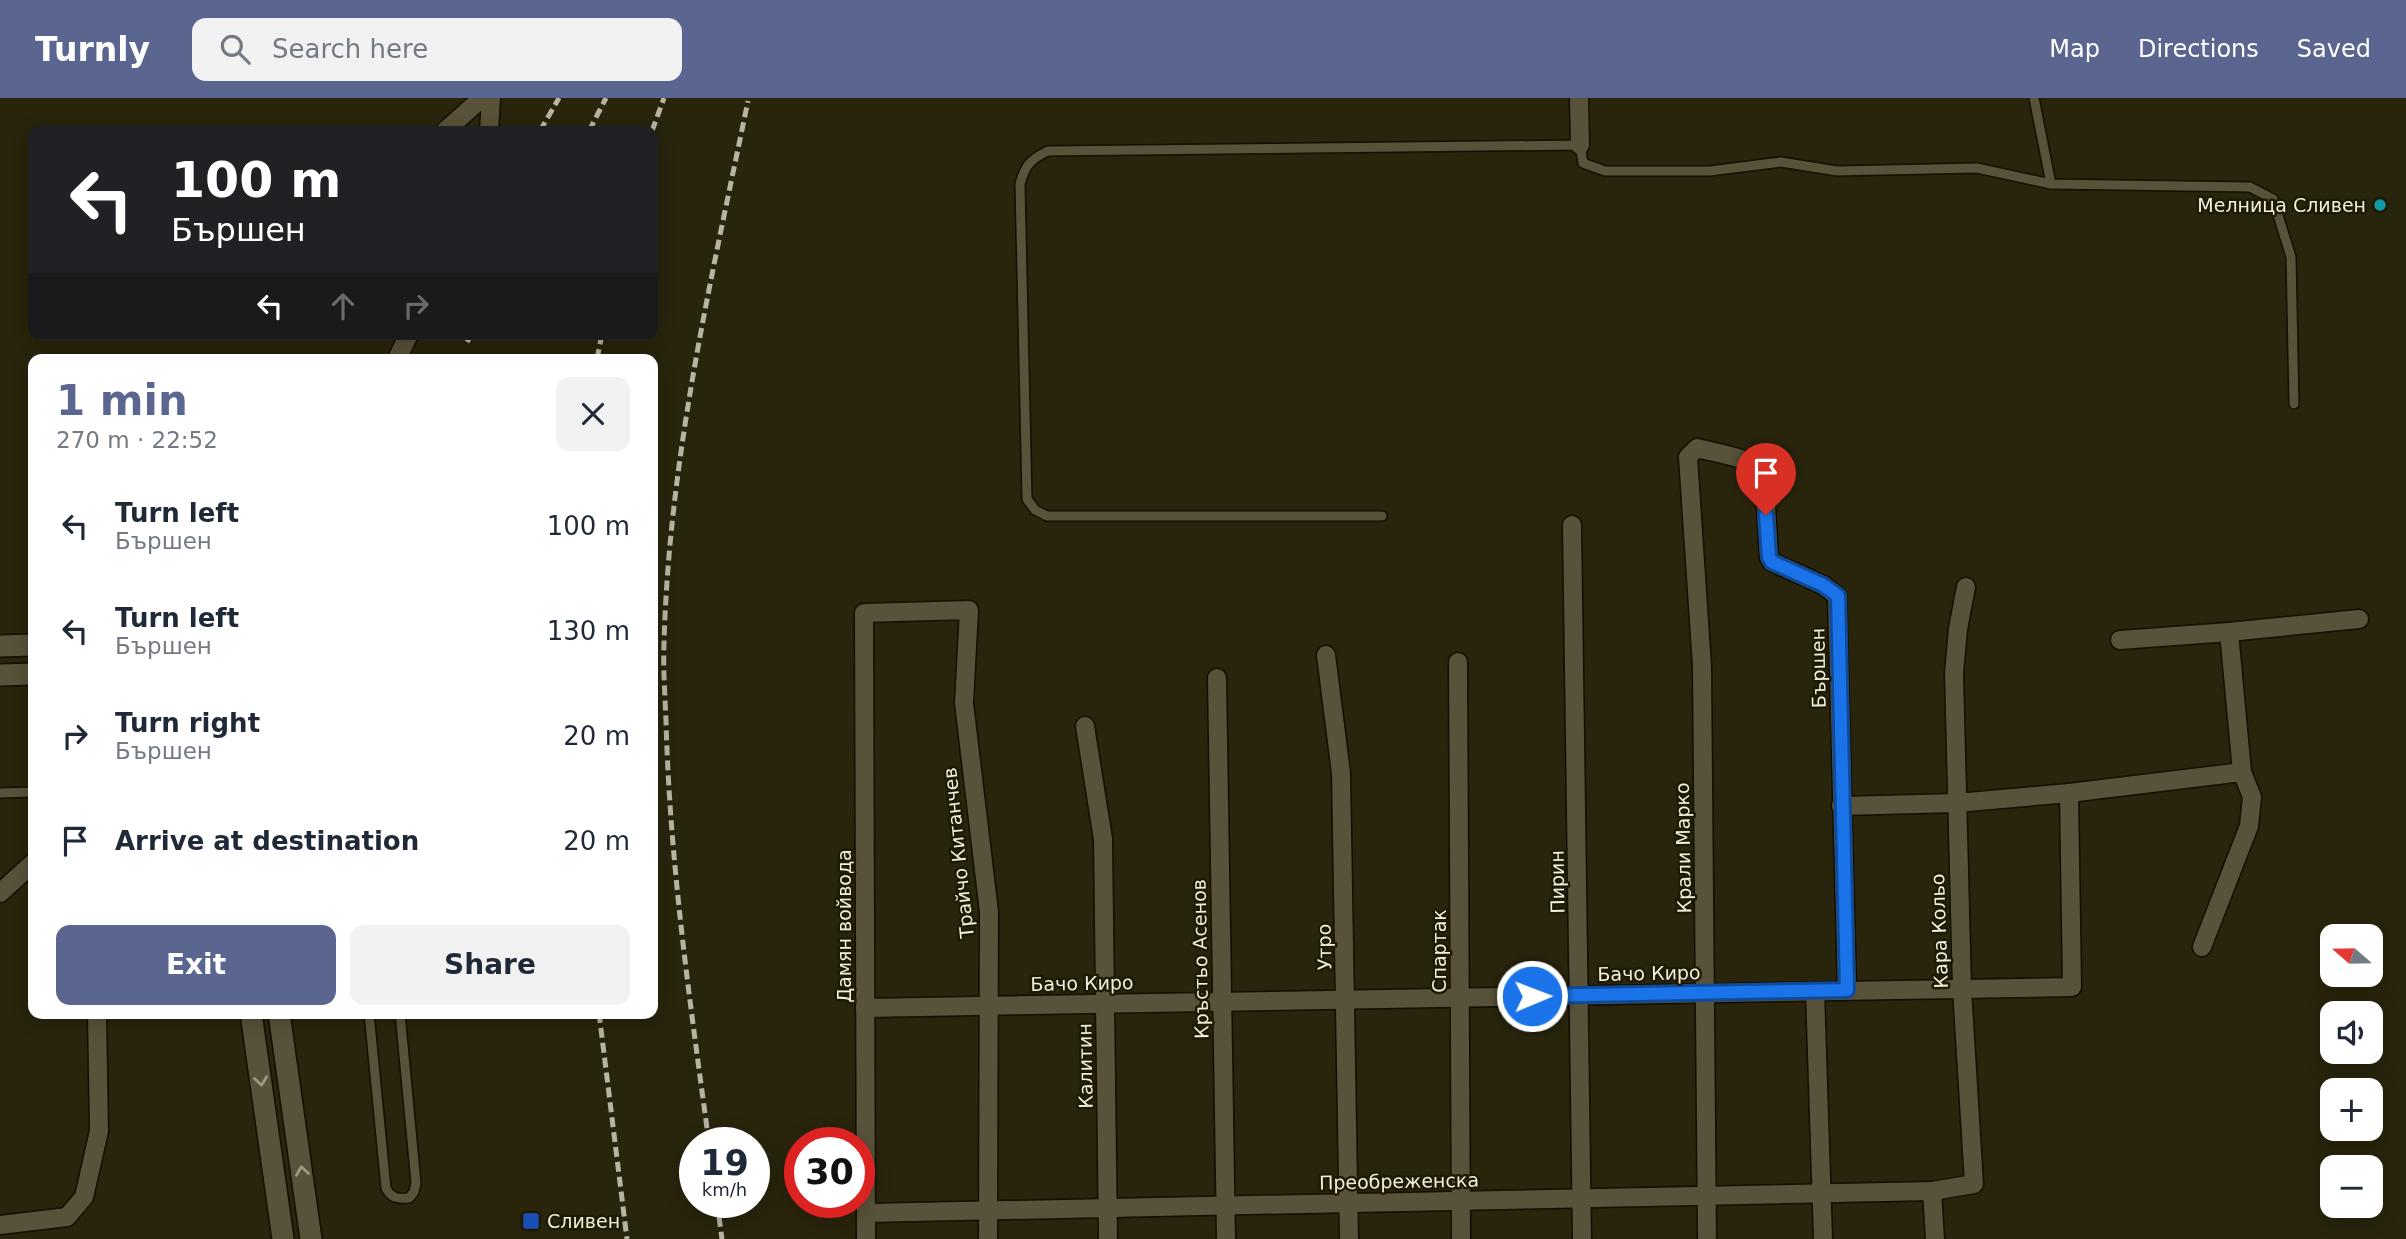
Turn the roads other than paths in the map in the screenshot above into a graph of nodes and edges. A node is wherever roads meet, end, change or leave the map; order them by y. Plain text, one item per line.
1 (482, 98) edge
2 (491, 98) edge
3 (1579, 98) edge
4 (2034, 98) edge
5 (451, 126) edge
6 (489, 126) edge
7 (1580, 145) junction
8 (2051, 184) junction
9 (2294, 404) dead end
10 (1688, 457) joint
11 (1382, 516) dead end
12 (1573, 525) dead end
13 (1966, 587) dead end
14 (864, 613) joint
15 (2359, 618) dead end
16 (2229, 632) junction
17 (2119, 640) dead end
18 (28, 645) edge
19 (0, 646) edge
20 (1326, 655) dead end
21 (1458, 662) dead end
22 (28, 674) edge
23 (0, 675) edge
24 (1217, 678) dead end
25 (1085, 726) dead end
26 (2242, 772) junction
27 (28, 792) edge
28 (0, 793) edge
29 (2069, 793) junction
30 (1957, 803) junction
31 (1841, 806) junction
32 (28, 868) edge
33 (0, 893) edge
34 (2202, 947) dead end
35 (1962, 989) junction
36 (1847, 990) junction
37 (1815, 991) junction
38 (1705, 993) junction
39 (1580, 995) junction
40 (1460, 997) junction
41 (1346, 999) junction
42 (1222, 1002) junction
43 (1105, 1004) junction
44 (989, 1005) junction
45 (866, 1008) junction
46 (97, 1019) edge
47 (252, 1019) edge
48 (280, 1019) edge
49 (370, 1019) edge
50 (401, 1019) edge
51 (866, 1127) edge
52 (1932, 1191) junction
53 (1821, 1194) junction
54 (1707, 1196) junction
55 (1582, 1198) junction
56 (1461, 1201) junction
57 (1349, 1203) junction
58 (1226, 1206) junction
59 (1107, 1208) junction
60 (987, 1210) junction
61 (875, 1213) edge
62 (866, 1218) edge
63 (0, 1225) edge
64 (283, 1239) edge
65 (311, 1239) edge
66 (866, 1239) edge
67 (988, 1239) edge
68 (1108, 1239) edge
69 (1226, 1239) edge
70 (1349, 1239) edge
71 (1461, 1239) edge
72 (1583, 1239) edge
73 (1707, 1239) edge
74 (1823, 1239) edge
75 (1935, 1239) edge

1 - 5 street
2 - 6 street
3 - 7 street
4 - 8 lane
7 - 8 lane
7 - 11 lane
8 - 9 lane
10 - 31 street, Бършен
10 - 38 street, Крали Марко
12 - 39 street, Пирин
13 - 30 street, Кара Кольо
14 - 44 street, Трайчо Китанчев
14 - 45 street, Дамян войвода
15 - 16 street
16 - 17 street
16 - 26 street
18 - 19 main road
20 - 41 street, Утро
21 - 40 street, Спартак
22 - 23 main road
24 - 42 street, Кръстьо Асенов
25 - 43 street, Калитин
26 - 29 street
26 - 34 street
27 - 28 lane
29 - 30 street
29 - 35 street, Бачо Киро
30 - 31 street
30 - 35 street, Кара Кольо
31 - 36 street, Бършен
32 - 33 street
35 - 36 street, Бачо Киро
35 - 52 street, Кара Кольо
36 - 37 street, Бачо Киро
37 - 38 street, Бачо Киро
37 - 53 street
38 - 39 street, Бачо Киро
38 - 54 street, Крали Марко
39 - 40 street, Бачо Киро
39 - 55 street, Пирин
40 - 41 street, Бачо Киро
40 - 56 street, Спартак
41 - 42 street, Бачо Киро
41 - 57 street, Утро
42 - 43 street, Бачо Киро
42 - 58 street, Кръстьо Асенов
43 - 44 street, Бачо Киро
43 - 59 street, Калитин
44 - 45 street, Бачо Киро
44 - 60 street, Трайчо Китанчев
45 - 51 street, Дамян войвода
46 - 63 street
47 -> 64 main road
65 -> 48 main road
49 - 50 lane
52 - 53 street, Преобреженска
52 - 75 street
53 - 54 street, Преобреженска
53 - 74 street
54 - 55 street, Преобреженска
54 - 73 street, Крали Марко
55 - 56 street, Преобреженска
55 - 72 street, Пирин
56 - 57 street, Преобреженска
56 - 71 street, Спартак
57 - 58 street, Преобреженска
57 - 70 street, Утро
58 - 59 street, Преобреженска
58 - 69 street, Кръстьо Асенов
59 - 60 street, Преобреженска
59 - 68 street, Калитин
60 - 61 street, Преобреженска
60 - 67 street, Трайчо Китанчев
62 - 66 street, Дамян войвода

